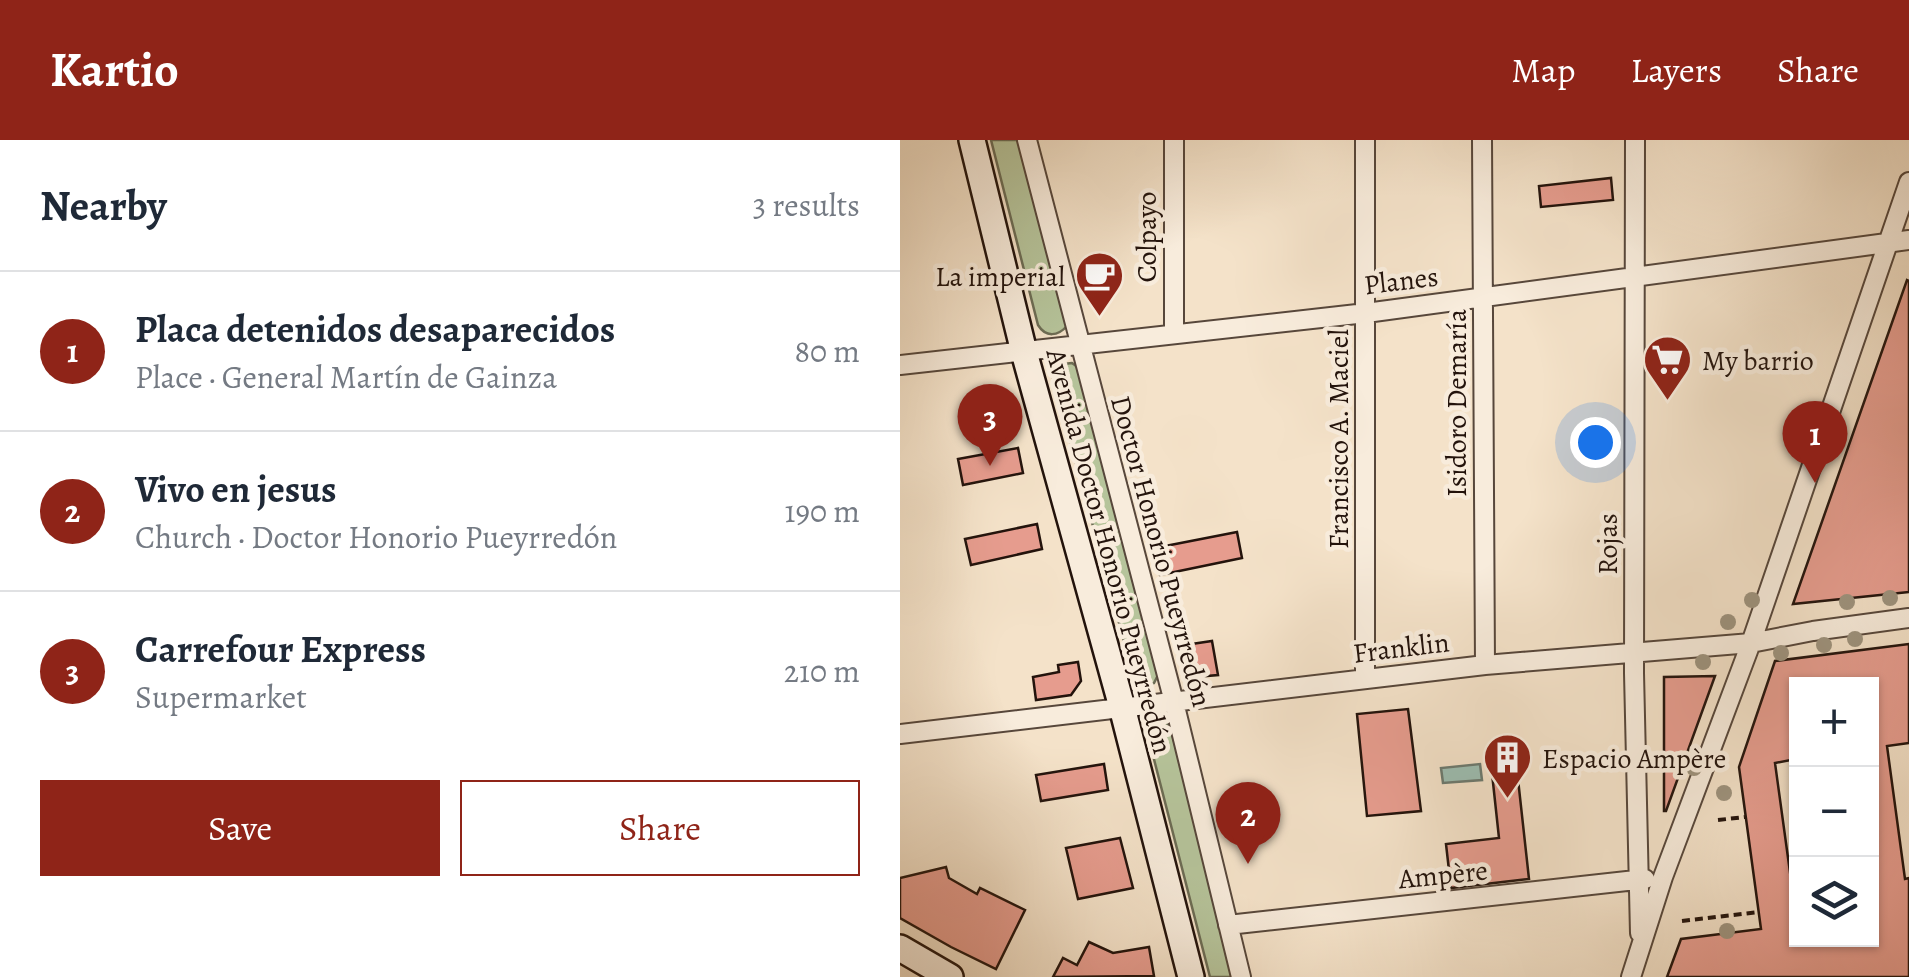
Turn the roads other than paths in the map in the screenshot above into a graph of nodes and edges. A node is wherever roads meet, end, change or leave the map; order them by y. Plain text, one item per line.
1 (972, 140) edge
2 (1027, 140) edge
3 (1174, 140) edge
4 (1365, 140) edge
5 (1482, 140) edge
6 (1635, 140) edge
7 (1909, 182) edge
8 (1909, 240) edge
9 (1888, 242) junction
10 (1634, 275) junction
11 (1484, 297) junction
12 (1366, 313) junction
13 (1174, 334) junction
14 (1079, 346) junction
15 (1024, 352) junction
16 (900, 366) edge
17 (1909, 618) edge
18 (1751, 643) junction
19 (1634, 652) junction
20 (1485, 665) junction
21 (1365, 679) junction
22 (1174, 702) junction
23 (1122, 707) junction
24 (900, 734) edge
25 (1663, 877) junction
26 (1638, 880) junction
27 (1228, 926) junction
28 (900, 948) edge
29 (1641, 949) junction
30 (950, 977) edge
31 (1192, 977) edge
32 (1241, 977) edge
33 (1632, 977) edge

1 - 15 main road, Avenida Doctor Honorio Pueyrredón
2 - 14 street, Doctor Honorio Pueyrredón
3 - 13 street, Colpayo
4 - 12 street, Francisco A. Maciel
5 - 11 street, Isidoro Demaría
6 - 10 street, Rojas
7 - 9 street
8 - 9 street, Planes
9 - 10 street, Planes
9 - 18 street
10 - 11 street, Planes
10 - 19 street, Rojas
11 - 12 street, Planes
11 - 20 street, Isidoro Demaría
12 - 13 street, Planes
12 - 21 street, Francisco A. Maciel
13 - 14 street, Planes
14 - 15 street, Planes
14 - 22 street, Doctor Honorio Pueyrredón
15 - 16 street, Planes
15 - 23 main road, Avenida Doctor Honorio Pueyrredón
17 - 18 street, Franklin
18 - 19 street, Franklin
18 - 25 street
19 - 20 street, Franklin
19 - 26 street, Rojas
20 - 21 street, Franklin
21 - 22 street, Franklin
22 - 23 street, Franklin
22 - 27 street, Doctor Honorio Pueyrredón
23 - 24 street, Franklin
23 - 31 main road, Avenida Doctor Honorio Pueyrredón
25 - 26 street, Ampère
25 - 29 street
26 - 27 street, Ampère
26 - 29 street, Rojas
27 - 32 street, Doctor Honorio Pueyrredón
28 - 30 main road
29 - 33 street

